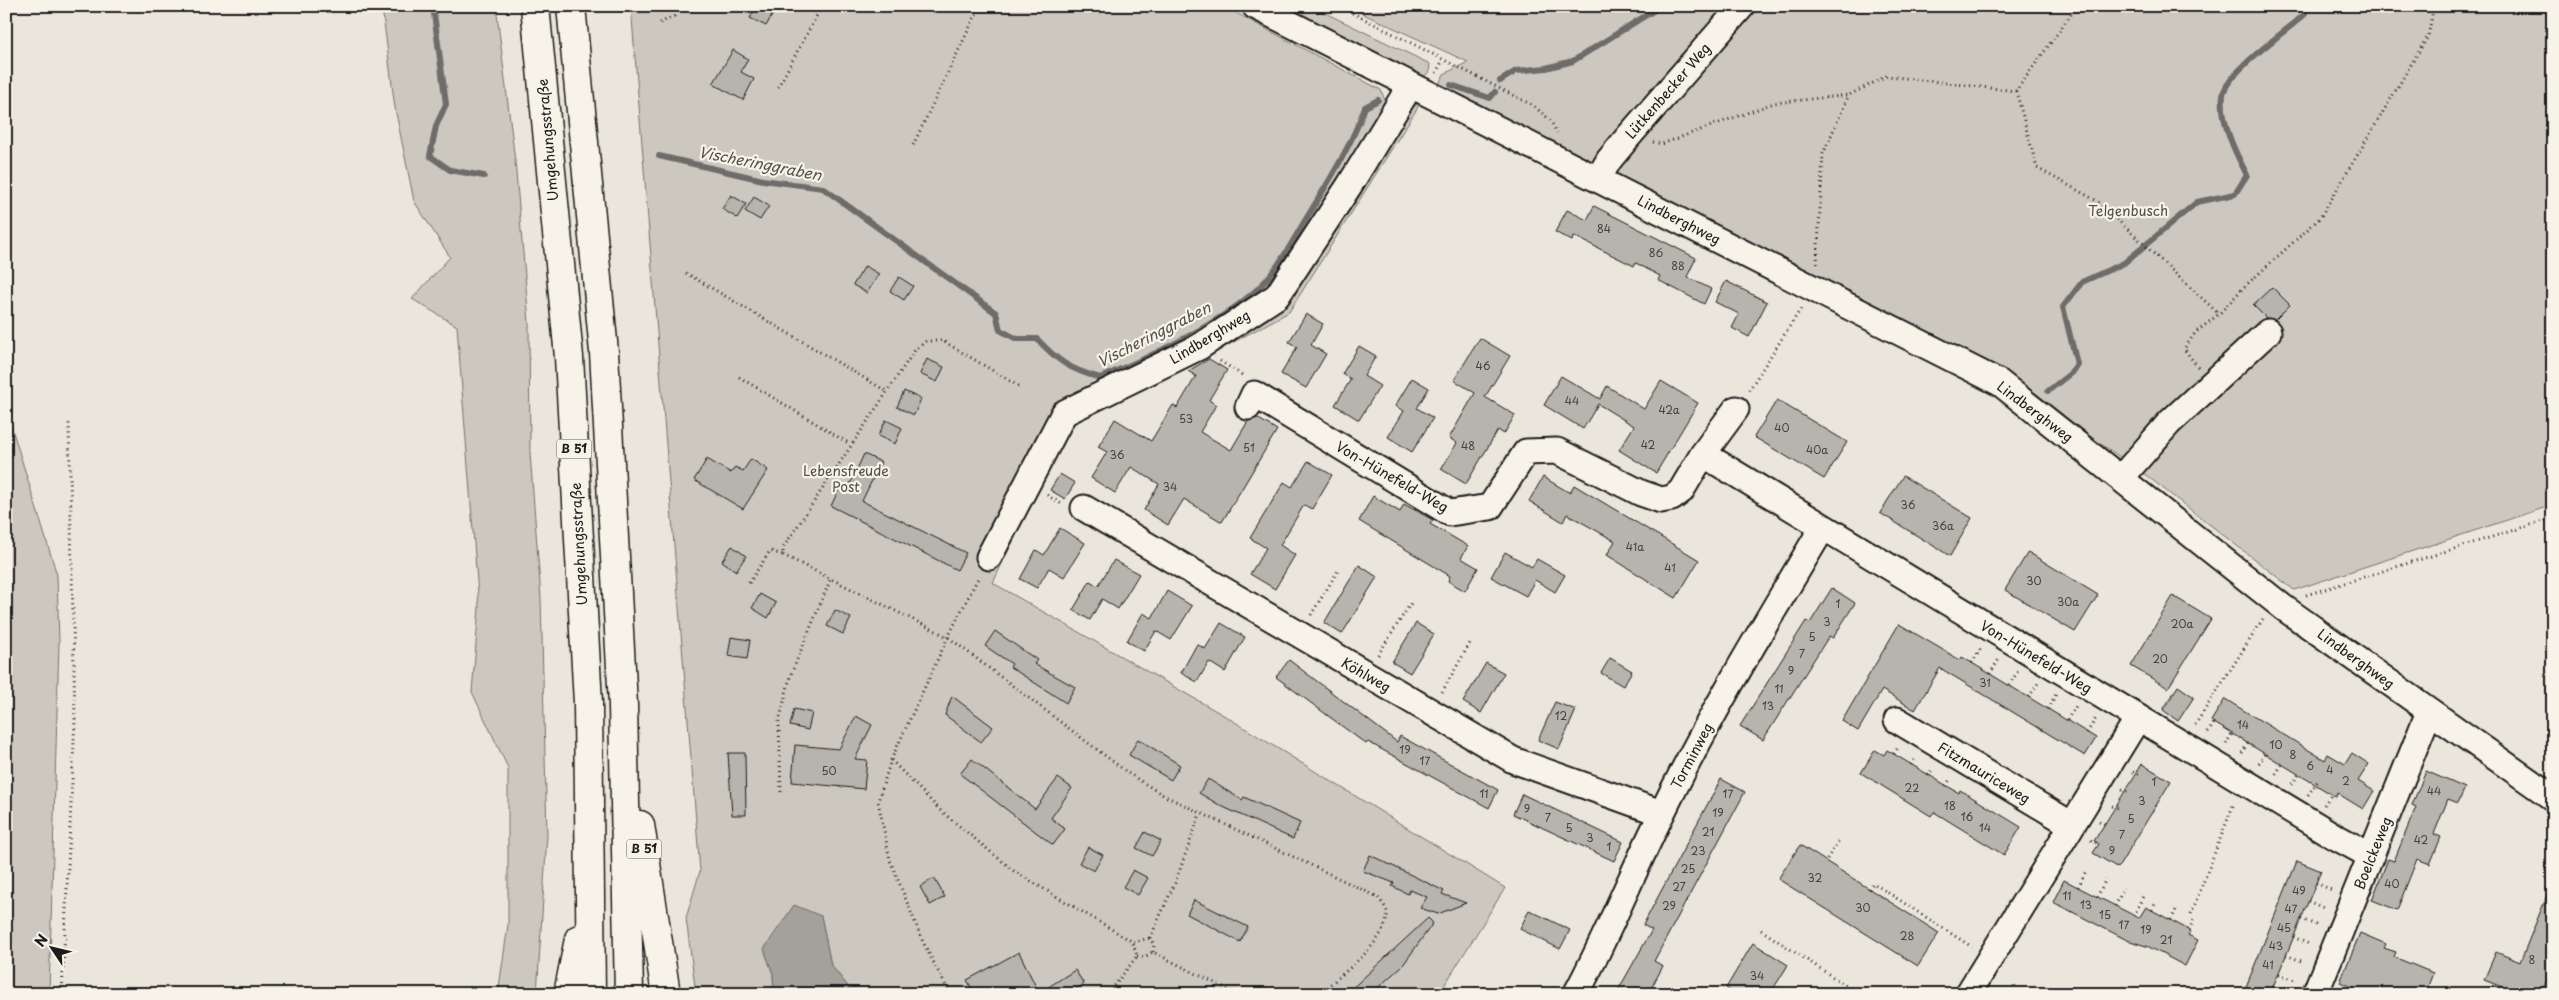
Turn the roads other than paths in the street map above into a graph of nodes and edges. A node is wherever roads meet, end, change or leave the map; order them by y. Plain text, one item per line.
1 (535, 6) edge
2 (571, 6) edge
3 (1255, 6) edge
4 (1742, 6) edge
5 (1410, 86) junction
6 (1598, 179) junction
7 (2268, 332) dead end
8 (1251, 401) road end
9 (1736, 409) road end
10 (1703, 454) junction
11 (2121, 478) junction
12 (1084, 508) road end
13 (1823, 527) junction
14 (989, 556) road end
15 (623, 705) junction
16 (2429, 712) junction
17 (2138, 718) junction
18 (1897, 720) dead end
19 (2553, 798) edge
20 (1661, 814) junction
21 (2072, 825) junction
22 (2371, 856) junction
23 (589, 893) junction
24 (2319, 992) edge
25 (568, 994) edge
26 (591, 994) edge
27 (629, 994) edge
28 (666, 994) edge
29 (1576, 994) edge
30 (1968, 994) edge

1 - 23 highway, Umgehungsstraße / B 51
2 - 15 highway, B 51
3 - 5 street, Lindberghweg
4 - 6 street, Lütkenbecker Weg
5 - 6 street, Lindberghweg
5 - 14 street, Lindberghweg
6 - 11 street, Lindberghweg
7 - 11 street
8 - 10 street, Von-Hünefeld-Weg
9 - 10 street, Von-Hünefeld-Weg
10 - 13 street, Von-Hünefeld-Weg
11 - 16 street, Lindberghweg
12 - 20 street, Köhlweg
13 - 17 street, Von-Hünefeld-Weg
13 - 20 street, Torminweg
15 - 27 highway, B 51
15 - 28 highway, B 51
16 - 19 street, Lindberghweg
16 - 22 street, Boelckeweg
17 - 21 street
17 - 22 street, Von-Hünefeld-Weg
18 - 21 street, Fitzmauriceweg
20 - 29 street, Torminweg
21 - 30 street
22 - 24 street, Boelckeweg
23 - 25 highway, B 51
23 - 26 highway, Umgehungsstraße / B 51

